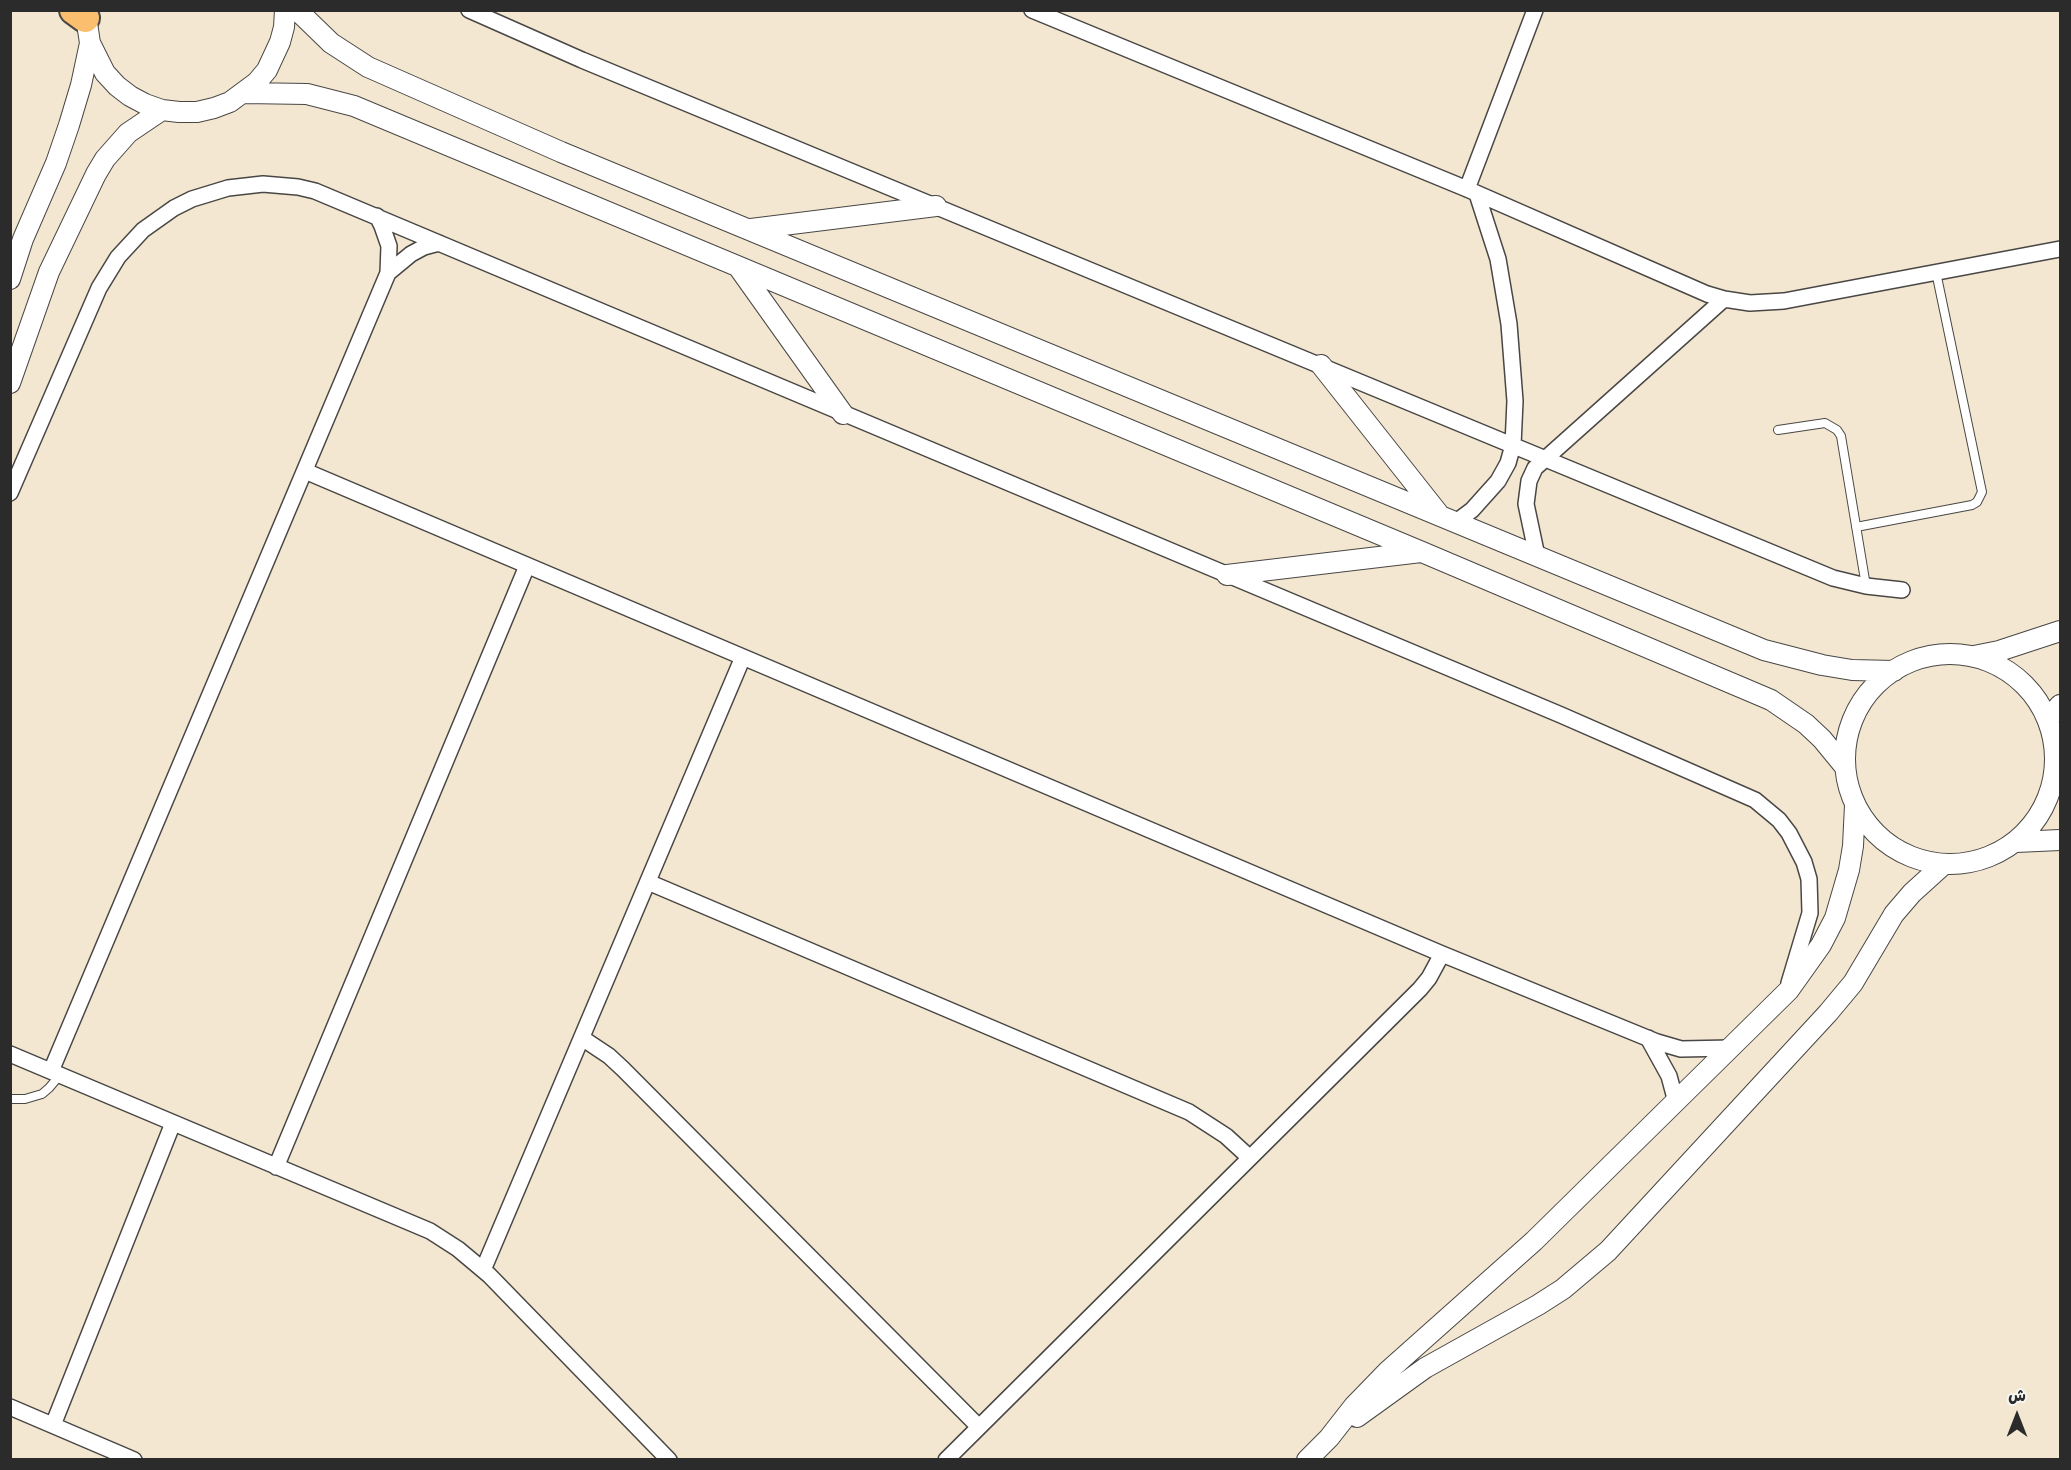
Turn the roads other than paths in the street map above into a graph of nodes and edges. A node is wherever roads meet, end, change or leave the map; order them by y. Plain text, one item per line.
1 (285, 10) edge
2 (297, 10) edge
3 (469, 10) edge
4 (1032, 10) edge
5 (1535, 10) edge
6 (84, 21) edge
7 (245, 93) junction
8 (162, 110) junction
9 (1472, 191) junction
10 (936, 206) junction
11 (377, 216) junction
12 (748, 229) junction
13 (439, 243) junction
14 (2061, 249) edge
15 (739, 268) junction
16 (1936, 272) junction
17 (388, 273) junction
18 (10, 279) edge
19 (1724, 299) junction
20 (1321, 364) junction
21 (10, 383) edge
22 (843, 414) junction
23 (1778, 430) dead end
24 (1513, 445) junction
25 (1545, 458) junction
26 (305, 471) junction
27 (10, 493) edge
28 (1448, 519) junction
29 (1856, 526) junction
30 (1422, 552) junction
31 (1537, 555) junction
32 (527, 566) junction
33 (1227, 575) junction
34 (1866, 586) junction
35 (1902, 590) dead end
36 (2061, 631) edge
37 (743, 657) junction
38 (1972, 657) junction
39 (1894, 671) junction
40 (2054, 712) edge
41 (2058, 749) edge
42 (1845, 767) junction
43 (1855, 805) junction
44 (2061, 840) edge
45 (2016, 842) junction
46 (1944, 864) junction
47 (648, 882) junction
48 (1442, 954) junction
49 (1786, 994) junction
50 (582, 1038) junction
51 (1648, 1038) junction
52 (1731, 1048) junction
53 (10, 1054) edge
54 (56, 1073) junction
55 (10, 1099) edge
56 (1676, 1102) junction
57 (173, 1123) junction
58 (1250, 1158) junction
59 (276, 1167) junction
60 (483, 1270) junction
61 (10, 1407) edge
62 (53, 1425) junction
63 (979, 1427) junction
64 (1329, 1438) junction
65 (134, 1460) edge
66 (669, 1460) edge
67 (946, 1460) edge
68 (1307, 1460) edge

1 - 7 street
2 - 12 street
3 - 10 street
4 - 9 street
5 - 9 street
6 - 8 street
6 - 18 street
7 - 8 street
7 - 15 street
8 - 21 street
9 - 19 street
9 - 24 street
10 - 12 street
10 - 20 street
11 - 13 street
11 - 17 street
11 - 27 street
12 - 28 street
13 - 17 street
13 - 22 street
14 - 16 street
15 - 22 street
15 - 30 street
16 - 19 street
16 - 29 lane
17 - 26 street
19 - 25 street
20 - 24 street
20 - 28 street
22 - 33 street
23 - 29 lane
24 - 25 street
24 - 28 street
25 - 31 street
25 - 34 street
26 - 32 street
26 - 54 street
28 - 31 street
29 - 34 lane
30 - 33 street
30 - 42 street
31 - 39 street
32 - 37 street
32 - 59 street
33 - 49 street
34 - 35 street
36 - 38 street
37 - 47 street
37 - 48 street
38 - 39 street
38 - 40 street
39 - 42 street
40 - 41 street
41 - 45 street
42 - 43 street
43 - 46 street
43 - 49 street
44 - 45 street
45 - 46 street
46 - 64 street
47 - 50 street
47 - 58 street
48 - 51 street
48 - 58 street
49 - 52 street
50 - 60 street
50 - 63 street
51 - 52 street
51 - 56 street
52 - 56 street
53 - 54 street
54 - 55 lane
54 - 57 street
56 - 64 street
57 - 59 street
57 - 62 street
58 - 63 street
59 - 60 street
60 - 66 street
61 - 62 street
62 - 65 street
63 - 67 street
64 - 68 street

